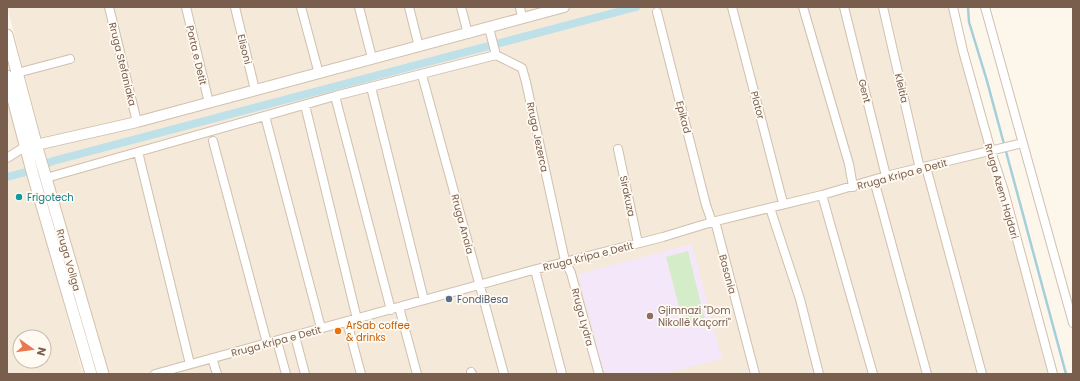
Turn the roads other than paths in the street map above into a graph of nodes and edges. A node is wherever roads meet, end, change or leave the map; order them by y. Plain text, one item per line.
1 (109, 7) edge
2 (186, 7) edge
3 (235, 7) edge
4 (301, 7) edge
5 (359, 7) edge
6 (409, 7) edge
7 (461, 7) edge
8 (520, 7) edge
9 (564, 7) edge
10 (732, 7) edge
11 (803, 7) edge
12 (844, 7) edge
13 (882, 7) edge
14 (953, 7) edge
15 (985, 7) edge
16 (548, 9) edge
17 (657, 12) dead end
18 (522, 18) junction
19 (489, 28) junction
20 (468, 34) junction
21 (7, 35) edge
22 (419, 47) junction
23 (496, 53) junction
24 (372, 58) junction
25 (70, 59) dead end
26 (319, 74) junction
27 (422, 74) junction
28 (12, 75) edge
29 (371, 87) junction
30 (255, 90) junction
31 (335, 96) junction
32 (208, 103) junction
33 (305, 105) junction
34 (265, 116) junction
35 (137, 122) junction
36 (214, 142) dead end
37 (1023, 143) junction
38 (32, 149) junction
39 (618, 149) dead end
40 (991, 151) junction
41 (138, 152) junction
42 (7, 158) edge
43 (923, 168) junction
44 (45, 176) junction
45 (886, 176) junction
46 (874, 180) junction
47 (853, 187) junction
48 (822, 195) junction
49 (783, 203) junction
50 (770, 208) junction
51 (714, 221) junction
52 (638, 243) junction
53 (565, 261) junction
54 (535, 270) junction
55 (479, 285) junction
56 (424, 300) junction
57 (399, 307) junction
58 (391, 310) junction
59 (357, 319) junction
60 (347, 322) junction
61 (1073, 323) edge
62 (321, 328) junction
63 (295, 336) junction
64 (277, 341) junction
65 (266, 343) junction
66 (212, 358) junction
67 (190, 364) junction
68 (91, 374) edge
69 (103, 374) edge
70 (155, 374) edge
71 (217, 374) edge
72 (286, 374) edge
73 (305, 374) edge
74 (360, 374) edge
75 (417, 374) edge
76 (504, 374) edge
77 (562, 374) edge
78 (599, 374) edge
79 (755, 374) edge
80 (819, 374) edge
81 (873, 374) edge
82 (927, 374) edge
83 (982, 374) edge
84 (1053, 374) edge

1 - 35 street, Rruga Stefaniaka
2 - 32 street, Porta e Detit
3 - 30 street, Elisoni
4 - 26 street
5 - 24 street
6 - 22 street
7 - 20 street
8 - 18 street
9 - 16 street
10 - 49 street, Plator
11 - 47 street
12 - 45 street, Gent
13 - 43 street, Kleitia
14 - 40 street, Rruga Azem Hajdari
15 - 37 street
16 - 18 street
17 - 51 street, Epikad
18 - 19 street
19 - 20 street
19 - 23 street
20 - 22 street
21 - 28 main road
22 - 24 street
23 - 27 street
23 - 53 street, Rruga Jezerca
24 - 26 street
25 - 28 street
26 - 30 street
27 - 29 street
27 - 55 street, Rruga Anaia
28 - 38 main road
29 - 31 street
29 - 56 street
30 - 32 street
31 - 33 street
31 - 58 street
32 - 35 street
33 - 34 street
33 - 59 street
34 - 41 street
34 - 62 street
35 - 38 street
36 - 65 street
37 - 40 street, Rruga Kripa e Detit
37 - 61 street
38 - 42 street
38 - 44 main road, Rruga Vollga
38 - 68 main road, Rruga Vollga
39 - 52 street, Sirakuza
40 - 43 street, Rruga Kripa e Detit
40 - 84 street, Rruga Azem Hajdari
41 - 44 street
41 - 67 street
43 - 45 street, Rruga Kripa e Detit
43 - 83 street, Kleitia
44 - 69 main road, Rruga Vollga
45 - 46 street, Rruga Kripa e Detit
46 - 47 street, Rruga Kripa e Detit
46 - 82 street
47 - 48 street, Rruga Kripa e Detit
48 - 49 street, Rruga Kripa e Detit
48 - 81 street
49 - 50 street, Rruga Kripa e Detit
50 - 51 street, Rruga Kripa e Detit
50 - 80 street
51 - 52 street, Rruga Kripa e Detit
51 - 79 street, Basania
52 - 53 street, Rruga Kripa e Detit
53 - 54 street, Rruga Kripa e Detit
53 - 78 street, Rruga Lydra
54 - 55 street, Rruga Kripa e Detit
54 - 77 street
55 - 56 street, Rruga Kripa e Detit
55 - 76 street, Rruga Anaia
56 - 57 street, Rruga Kripa e Detit
57 - 58 street, Rruga Kripa e Detit
57 - 75 street
58 - 59 street, Rruga Kripa e Detit
59 - 60 street, Rruga Kripa e Detit
60 - 62 street, Rruga Kripa e Detit
60 - 74 street
62 - 63 street, Rruga Kripa e Detit
63 - 64 street, Rruga Kripa e Detit
63 - 73 street
64 - 65 street, Rruga Kripa e Detit
64 - 72 street
65 - 66 street, Rruga Kripa e Detit
66 - 67 street, Rruga Kripa e Detit
66 - 71 street
67 - 70 street, Rruga Kripa e Detit

